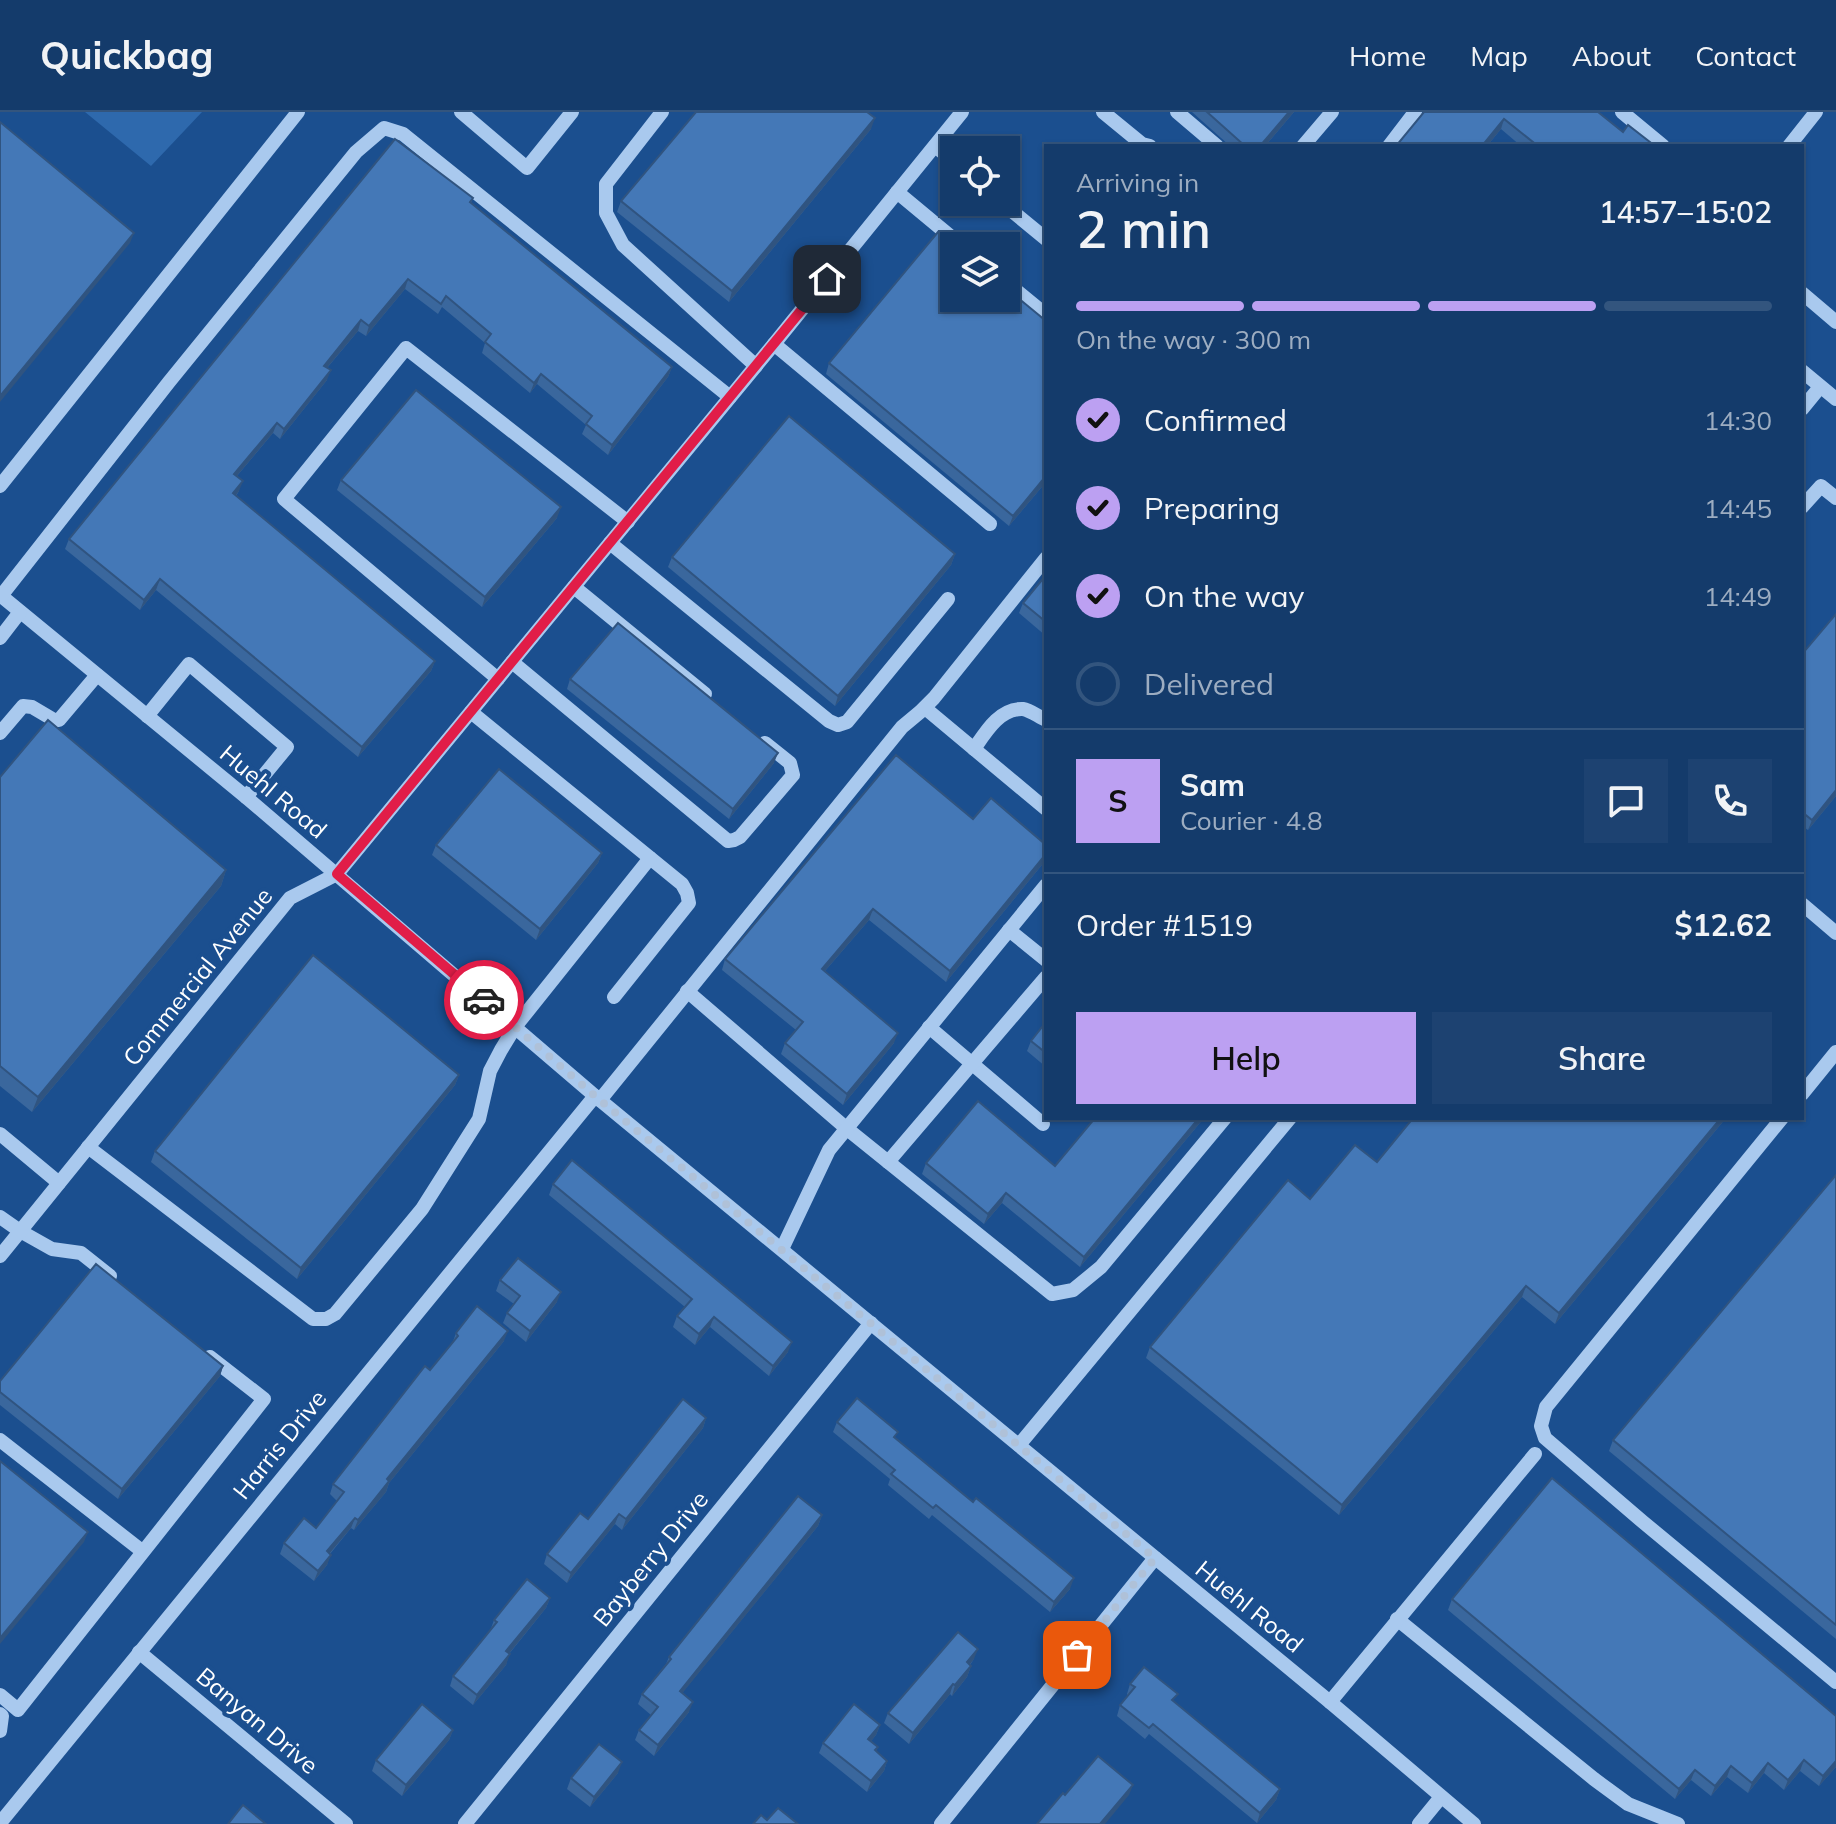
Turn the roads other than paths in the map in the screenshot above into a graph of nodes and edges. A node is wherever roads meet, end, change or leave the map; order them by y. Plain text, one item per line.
1 (298, 112) edge
2 (461, 112) edge
3 (572, 112) edge
4 (662, 112) edge
5 (940, 112) edge
6 (1103, 112) edge
7 (1177, 112) edge
8 (1332, 112) edge
9 (1415, 112) edge
10 (1622, 112) edge
11 (1816, 112) edge
12 (957, 118) edge
13 (1143, 144) edge
14 (1215, 144) edge
15 (1305, 144) edge
16 (1391, 144) edge
17 (1661, 144) edge
18 (1791, 144) edge
19 (935, 146) junction
20 (940, 150) edge
21 (897, 192) junction
22 (1018, 216) edge
23 (945, 232) edge
24 (1044, 237) edge
25 (1020, 294) edge
26 (1804, 295) edge
27 (1044, 313) edge
28 (1836, 322) edge
29 (774, 344) junction
30 (756, 366) junction
31 (1804, 373) edge
32 (1820, 387) junction
33 (730, 397) junction
34 (1836, 399) edge
35 (1804, 407) edge
36 (0, 486) edge
37 (1836, 498) edge
38 (1804, 505) edge
39 (628, 522) junction
40 (990, 524) dead end
41 (610, 543) junction
42 (1044, 560) edge
43 (574, 587) junction
44 (1, 596) edge
45 (948, 599) dead end
46 (20, 612) junction
47 (0, 638) edge
48 (512, 662) junction
49 (97, 675) junction
50 (498, 679) junction
51 (718, 705) edge
52 (925, 708) junction
53 (471, 712) junction
54 (147, 716) junction
55 (1044, 719) edge
56 (0, 733) edge
57 (754, 734) edge
58 (974, 749) junction
59 (246, 797) junction
60 (1044, 807) edge
61 (650, 858) junction
62 (337, 874) junction
63 (1044, 887) edge
64 (1804, 906) edge
65 (1009, 930) junction
66 (1836, 933) edge
67 (1044, 958) edge
68 (1044, 979) edge
69 (687, 991) junction
70 (614, 997) dead end
71 (515, 1027) junction
72 (929, 1027) junction
73 (1836, 1052) edge
74 (972, 1064) junction
75 (1804, 1092) edge
76 (598, 1098) junction
77 (1223, 1120) edge
78 (1288, 1120) edge
79 (1780, 1120) edge
80 (1043, 1124) dead end
81 (846, 1128) junction
82 (0, 1134) edge
83 (88, 1147) junction
84 (888, 1162) junction
85 (59, 1183) junction
86 (0, 1217) edge
87 (20, 1231) junction
88 (782, 1249) junction
89 (0, 1256) edge
90 (118, 1282) edge
91 (871, 1323) junction
92 (203, 1351) edge
93 (0, 1440) edge
94 (1019, 1445) junction
95 (1535, 1454) dead end
96 (142, 1551) junction
97 (1155, 1558) junction
98 (1397, 1619) junction
99 (139, 1652) junction
100 (1836, 1682) edge
101 (0, 1695) edge
102 (1330, 1702) junction
103 (0, 1714) edge
104 (0, 1731) edge
105 (1441, 1797) junction
106 (0, 1823) edge
107 (346, 1824) edge
108 (465, 1824) edge
109 (941, 1824) edge
110 (1419, 1824) edge
111 (1474, 1824) edge
112 (1678, 1824) edge

1 - 36 street
2 - 3 street
4 - 30 street
5 - 12 street
6 - 13 street
7 - 14 street
8 - 15 street
9 - 16 street
10 - 17 street
11 - 18 street
12 - 19 street, Commercial Avenue
19 - 20 street
19 - 21 street, Commercial Avenue
21 - 23 street
21 - 29 street, Commercial Avenue
22 - 24 street
25 - 27 street
26 - 28 street
29 - 30 street, Commercial Avenue
29 - 40 street
30 - 33 street, Commercial Avenue
31 - 32 street
32 - 34 street
32 - 35 street
33 - 39 street, Commercial Avenue
33 - 44 street
37 - 38 street
39 - 41 street, Commercial Avenue
39 - 50 street
41 - 43 street, Commercial Avenue
41 - 45 street
42 - 52 street, Harris Drive
43 - 48 street, Commercial Avenue
43 - 51 street
44 - 46 street, Huehl Road
46 - 47 street
46 - 49 street, Huehl Road
48 - 50 street, Commercial Avenue
48 - 57 street
49 - 54 street, Huehl Road
49 - 56 street
50 - 53 street, Commercial Avenue
52 - 58 street
52 - 69 street, Harris Drive
53 - 61 street
53 - 62 street, Commercial Avenue
54 - 59 street, Huehl Road
54 - 59 street
55 - 58 street
58 - 60 street
59 - 62 street, Huehl Road
61 - 70 street
61 - 71 street
62 - 71 street, Huehl Road
62 - 83 street, Commercial Avenue
63 - 65 street
64 - 66 street
65 - 67 street
65 - 72 street
68 - 74 street
69 - 76 street, Harris Drive
69 - 81 street
71 - 76 street, Huehl Road
71 - 83 street
72 - 74 street
72 - 81 street
73 - 75 street
74 - 80 street
74 - 84 street
76 - 88 street, Huehl Road
76 - 99 street, Harris Drive
77 - 84 street
78 - 94 street
79 - 100 street
81 - 84 street
81 - 88 street
82 - 85 street
83 - 85 street, Commercial Avenue
85 - 87 street, Commercial Avenue
86 - 87 street
87 - 89 street, Commercial Avenue
87 - 90 street
88 - 91 street, Huehl Road
91 - 94 street, Huehl Road
91 - 108 street, Bayberry Drive
92 - 96 street
93 - 96 street
94 - 97 street, Huehl Road
95 - 98 street
96 - 101 street
97 - 102 street, Huehl Road
97 - 109 street
98 - 102 street
98 - 112 street
99 - 106 street, Harris Drive
99 - 107 street, Banyan Drive
102 - 105 street, Huehl Road
103 - 104 street
105 - 110 street
105 - 111 street, Huehl Road

